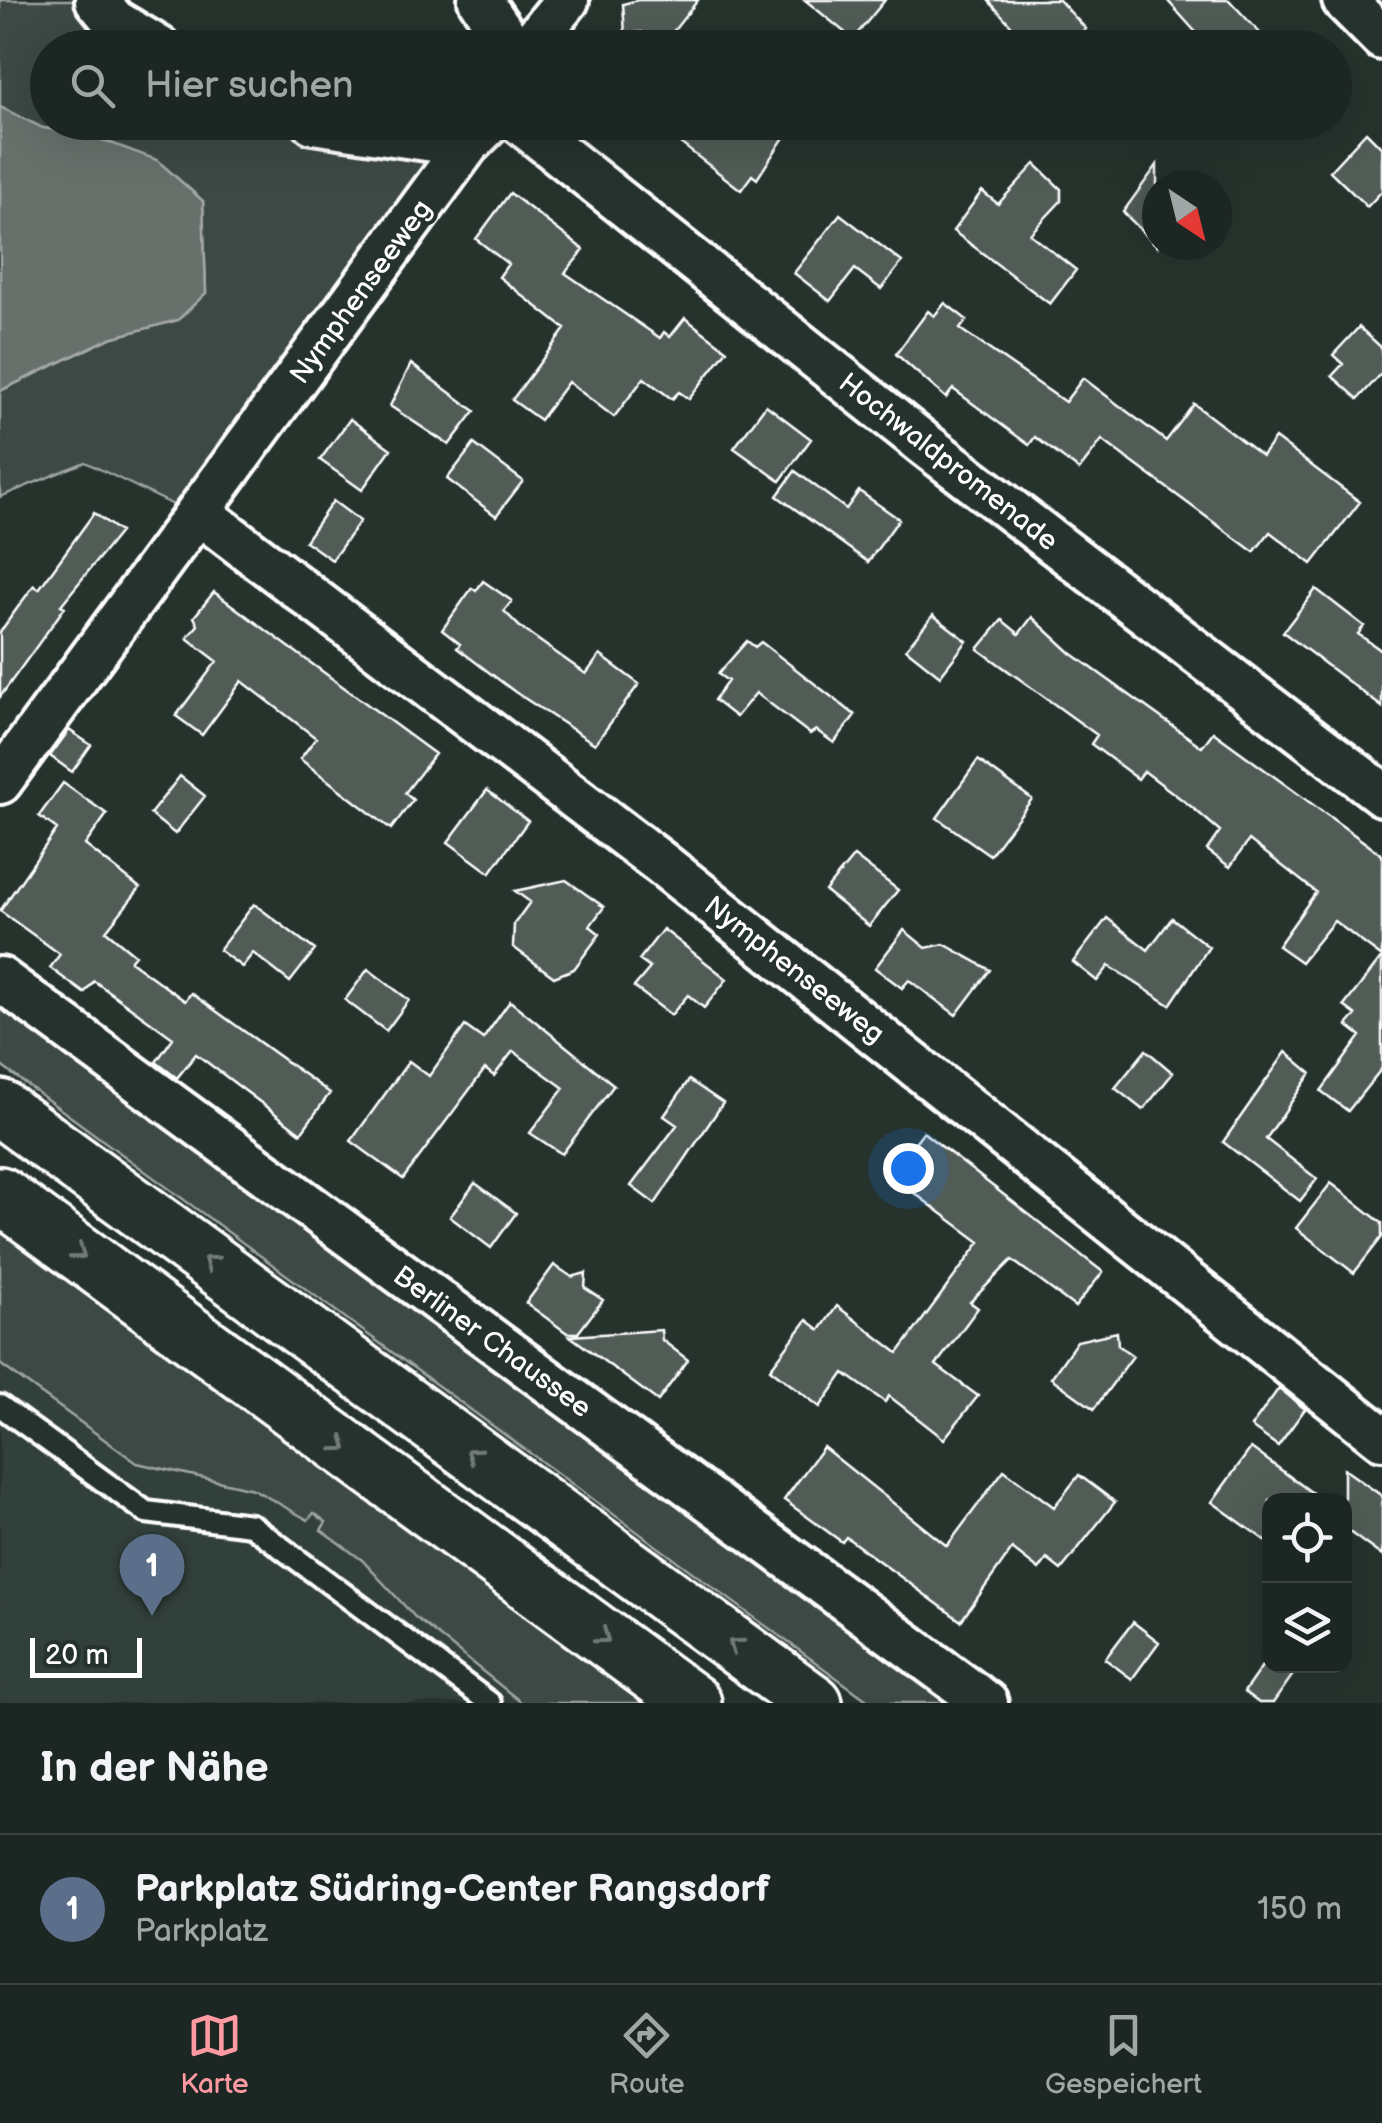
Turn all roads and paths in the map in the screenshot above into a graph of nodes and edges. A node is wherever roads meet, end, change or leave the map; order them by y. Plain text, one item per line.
1 (97, 0) edge
2 (480, 0) edge
3 (567, 0) edge
4 (1344, 0) edge
5 (129, 30) edge
6 (500, 30) edge
7 (543, 30) edge
8 (1382, 38) edge
9 (474, 140) edge
10 (543, 140) edge
11 (198, 512) junction
12 (0, 782) edge
13 (1382, 794) edge
14 (0, 980) edge
15 (0, 1108) edge
16 (0, 1196) edge
17 (0, 1406) edge
18 (1382, 1438) edge
19 (490, 1703) edge
20 (694, 1703) edge
21 (814, 1703) edge
22 (986, 1703) edge

1 - 5 street
2 - 6 street
3 - 7 street
4 - 8 street
9 - 11 street, Nymphenseeweg
10 - 13 street, Hochwaldpromenade
11 - 12 street, Nymphenseeweg
11 - 18 street, Nymphenseeweg
14 - 22 street, Berliner Chaussee
21 -> 15 main road
16 -> 20 main road
17 - 19 lane

